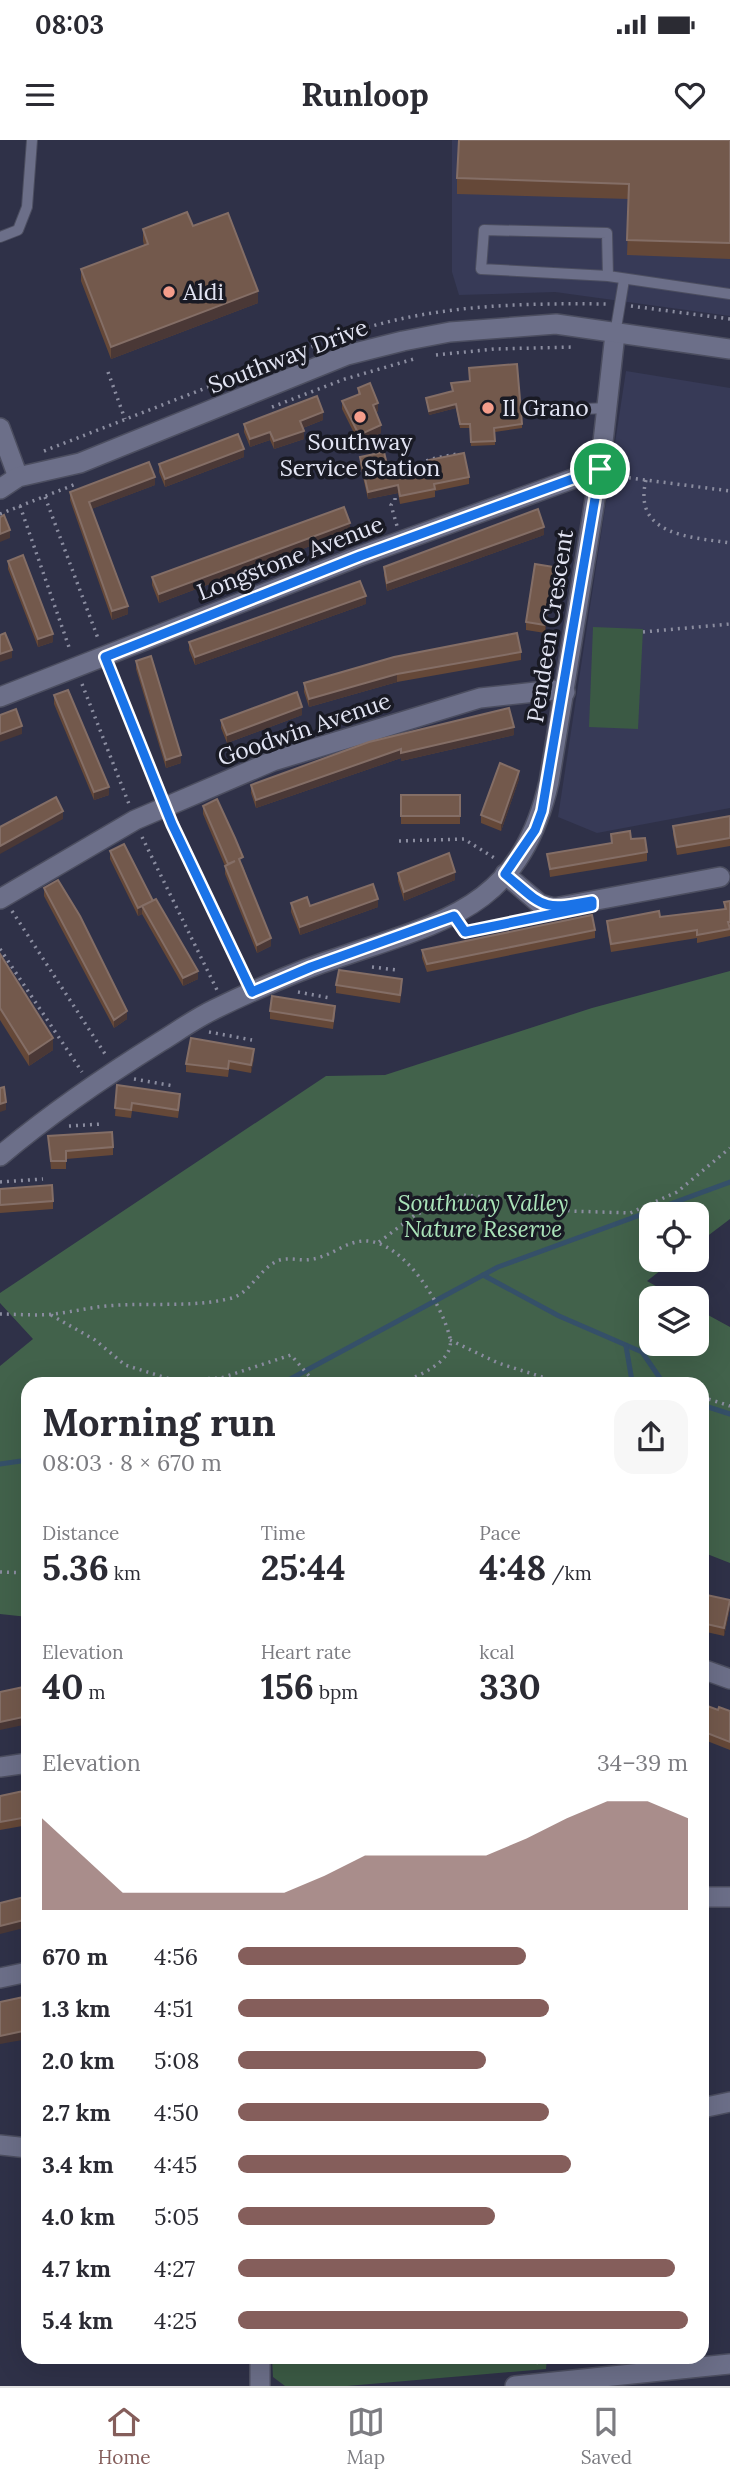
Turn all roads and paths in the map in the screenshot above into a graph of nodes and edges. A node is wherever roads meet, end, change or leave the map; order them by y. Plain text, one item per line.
1 (32, 140) edge
2 (0, 237) edge
3 (608, 276) junction
4 (624, 280) junction
5 (730, 294) edge
6 (619, 304) junction
7 (730, 319) edge
8 (614, 343) junction
9 (730, 349) edge
10 (108, 372) dead end
11 (607, 408) junction
12 (560, 410) dead end
13 (263, 411) dead end
14 (125, 419) dead end
15 (0, 428) edge
16 (461, 454) edge
17 (600, 472) junction
18 (392, 476) edge
19 (18, 477) junction
20 (646, 480) junction
21 (84, 481) dead end
22 (395, 486) edge
23 (0, 489) edge
24 (730, 491) edge
25 (45, 497) junction
26 (20, 506) junction
27 (0, 514) edge
28 (402, 541) junction
29 (730, 543) edge
30 (730, 624) edge
31 (643, 632) dead end
32 (105, 657) junction
33 (77, 668) junction
34 (565, 692) junction
35 (0, 697) edge
36 (164, 806) junction
37 (135, 820) junction
38 (399, 841) dead end
39 (508, 870) junction
40 (720, 877) dead end
41 (2, 898) edge
42 (454, 916) junction
43 (536, 918) dead end
44 (0, 949) edge
45 (252, 992) junction
46 (224, 1005) junction
47 (184, 1028) junction
48 (252, 1040) dead end
49 (105, 1077) junction
50 (174, 1086) dead end
51 (730, 1148) edge
52 (0, 1156) edge
53 (43, 1179) dead end
54 (0, 1182) edge
55 (379, 1242) junction
56 (0, 1314) edge
57 (50, 1315) junction
58 (450, 1340) junction
59 (163, 1377) edge
60 (224, 1377) edge
61 (310, 1377) edge
62 (413, 1377) edge
63 (542, 1377) edge
64 (709, 1400) edge
65 (730, 1406) edge
66 (0, 1572) edge
67 (21, 1573) edge
68 (709, 1672) edge
69 (730, 1679) edge
70 (21, 1764) edge
71 (0, 1767) edge
72 (730, 1896) edge
73 (709, 1897) edge
74 (21, 1974) edge
75 (0, 1978) edge
76 (730, 2102) edge
77 (709, 2106) edge
78 (0, 2145) edge
79 (21, 2147) edge
80 (260, 2364) edge
81 (730, 2364) edge
82 (260, 2386) edge
83 (515, 2386) edge
84 (523, 2386) edge

1 - 2 lane
3 - 3 lane
3 - 4 lane
4 - 5 lane
4 - 6 lane
6 - 7 path
6 - 8 lane
8 - 9 street, Southway Drive
8 - 11 street, Pendeen Crescent
8 - 13 path
8 - 19 street, Southway Drive
10 - 14 path
11 - 12 lane
11 - 17 street, Pendeen Crescent
15 - 19 street
16 - 18 path
17 - 20 path
17 - 28 street, Longstone Avenue
17 - 34 street, Pendeen Crescent
19 - 23 street, Southway Drive
20 - 24 path
20 - 29 path
21 - 25 path
22 - 28 path
25 - 26 path
25 - 32 path
26 - 27 path
26 - 33 path
28 - 32 street, Longstone Avenue
30 - 31 path
32 - 33 street, Longstone Avenue
32 - 36 path
33 - 35 street, Longstone Avenue
33 - 37 path
34 - 36 street, Goodwin Avenue
34 - 39 street, Pendeen Crescent
36 - 37 street, Goodwin Avenue
36 - 45 path
37 - 41 street, Goodwin Avenue
37 - 46 path
38 - 39 path
39 - 40 street
39 - 42 street, Pendeen Crescent
41 - 49 path
42 - 43 path
42 - 45 street, Pendeen Crescent
44 - 49 path
45 - 46 street, Pendeen Crescent
46 - 47 street, Pendeen Crescent
47 - 48 path
47 - 49 street, Pendeen Crescent
49 - 50 path
49 - 52 street, Pendeen Crescent
51 - 55 path
53 - 54 path
55 - 57 path
55 - 58 path
56 - 57 path
57 - 59 path
58 - 62 path
58 - 63 path
60 - 61 path
64 - 65 path
66 - 67 path
68 - 69 street
70 - 71 street
72 - 73 street
74 - 75 street
76 - 77 street
78 - 79 street
80 - 82 street
81 - 84 street
83 - 84 street

